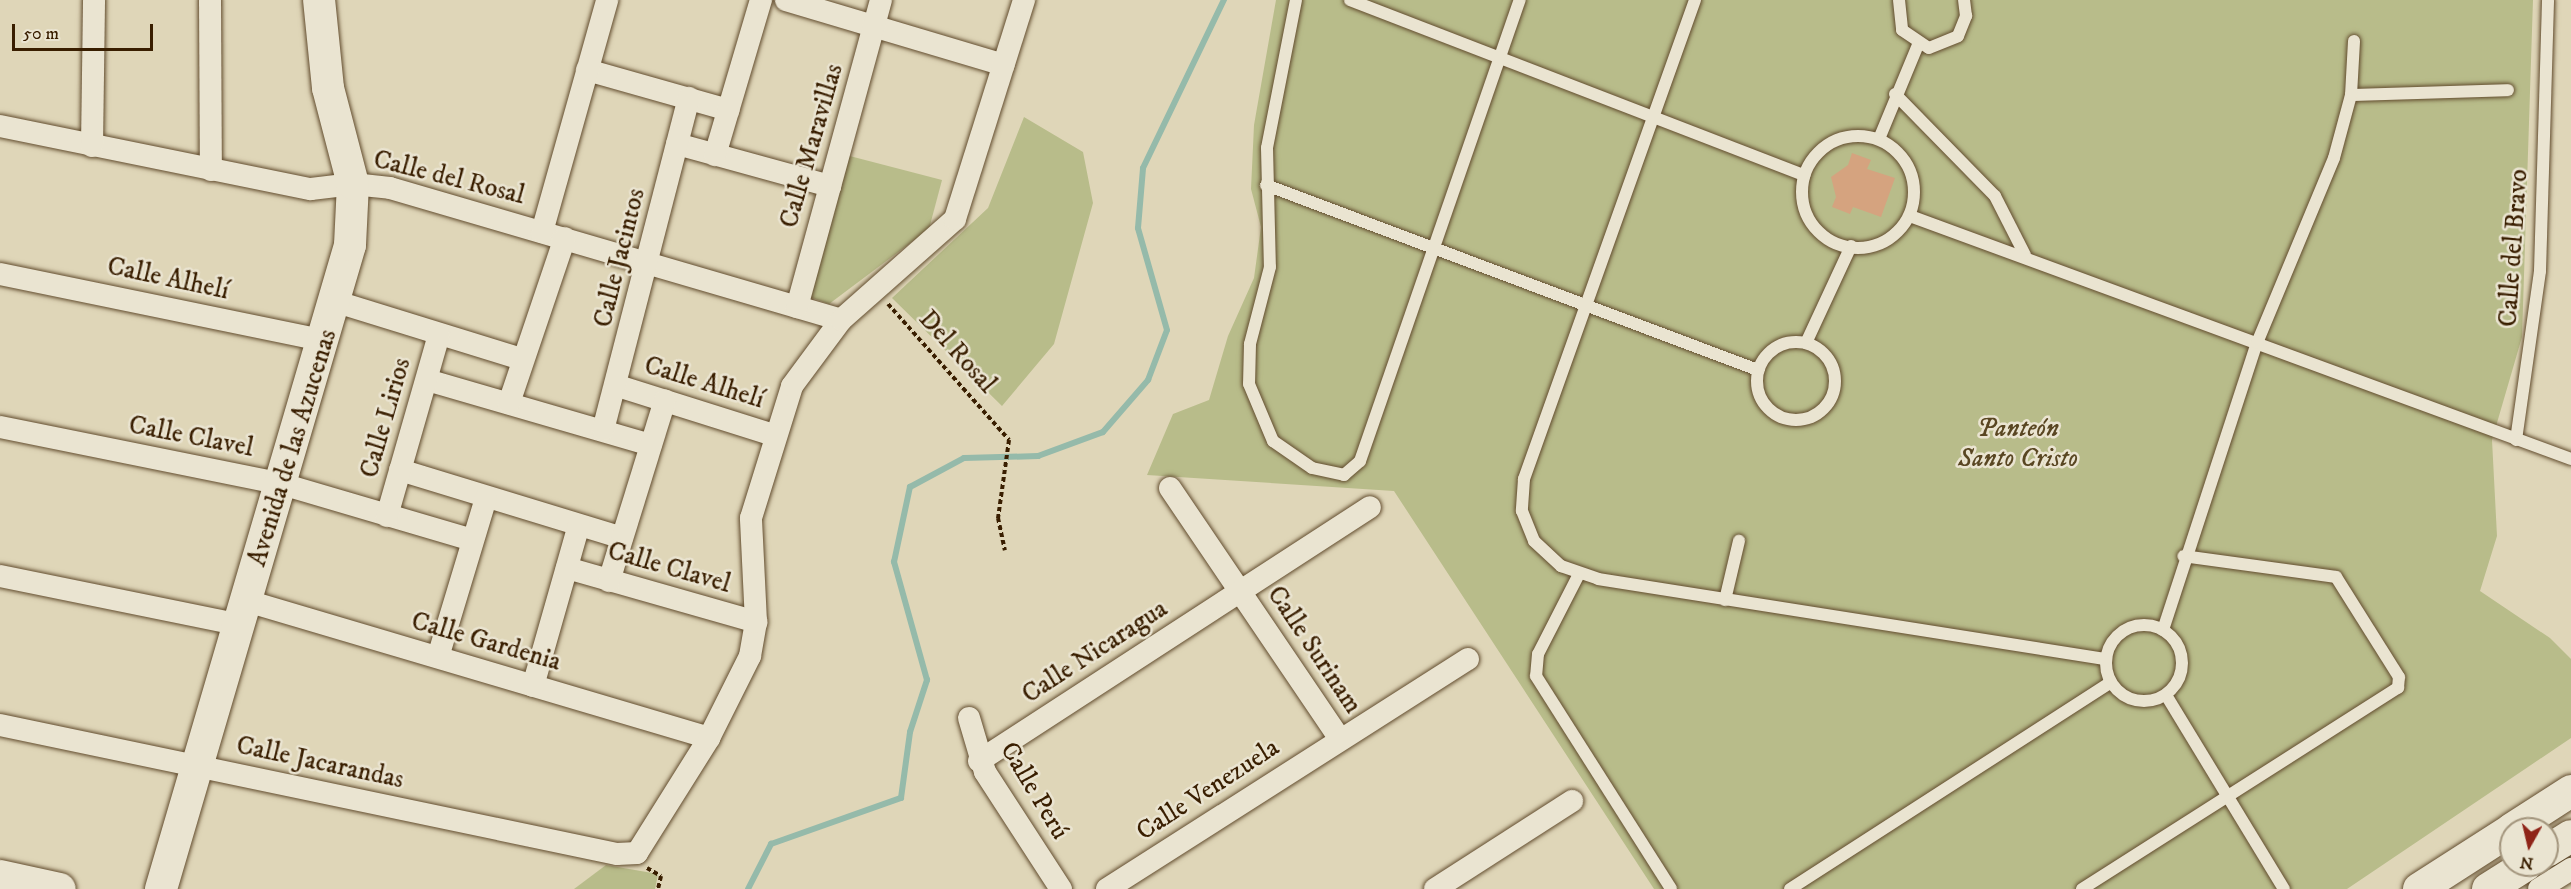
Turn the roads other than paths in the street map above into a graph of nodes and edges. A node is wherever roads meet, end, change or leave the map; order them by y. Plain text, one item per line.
1 (94, 0) edge
2 (210, 0) edge
3 (319, 0) edge
4 (607, 0) edge
5 (761, 0) edge
6 (786, 0) edge
7 (881, 0) edge
8 (1024, 0) edge
9 (1296, 0) edge
10 (1350, 0) edge
11 (1521, 0) edge
12 (1695, 0) edge
13 (1899, 0) edge
14 (1964, 0) edge
15 (2548, 0) edge
16 (874, 27) junction
17 (2354, 41) dead end
18 (1918, 45) junction
19 (1499, 58) junction
20 (1005, 65) junction
21 (587, 70) junction
22 (2508, 90) dead end
23 (1895, 94) junction
24 (2351, 95) junction
25 (689, 98) junction
26 (728, 110) junction
27 (1653, 117) junction
28 (0, 126) edge
29 (1879, 139) junction
30 (677, 144) junction
31 (92, 146) junction
32 (715, 155) junction
33 (211, 170) junction
34 (1804, 176) junction
35 (353, 184) junction
36 (1266, 185) junction
37 (830, 186) junction
38 (1910, 216) junction
39 (542, 232) junction
40 (565, 238) junction
41 (1851, 246) junction
42 (1432, 247) junction
43 (2025, 255) junction
44 (648, 263) junction
45 (0, 274) edge
46 (337, 302) junction
47 (1586, 302) junction
48 (796, 307) junction
49 (842, 320) junction
50 (440, 335) junction
51 (325, 341) junction
52 (1806, 343) junction
53 (2257, 343) junction
54 (521, 358) junction
55 (1758, 370) junction
56 (427, 380) junction
57 (618, 386) junction
58 (665, 400) junction
59 (509, 403) junction
60 (0, 427) edge
61 (603, 430) junction
62 (773, 435) junction
63 (2516, 440) junction
64 (651, 445) junction
65 (2571, 459) edge
66 (400, 470) junction
67 (282, 484) junction
68 (1170, 488) dead end
69 (486, 498) junction
70 (1370, 507) dead end
71 (387, 516) junction
72 (579, 525) junction
73 (622, 538) junction
74 (472, 540) junction
75 (1739, 541) dead end
76 (2183, 556) junction
77 (567, 568) junction
78 (1579, 574) junction
79 (0, 576) edge
80 (609, 581) junction
81 (1241, 592) junction
82 (1725, 600) junction
83 (244, 613) junction
84 (756, 622) junction
85 (2163, 630) junction
86 (438, 657) junction
87 (1468, 659) dead end
88 (2105, 659) junction
89 (2110, 683) junction
90 (533, 686) junction
91 (2166, 695) junction
92 (969, 718) dead end
93 (0, 726) edge
94 (709, 738) junction
95 (1340, 739) junction
96 (979, 761) junction
97 (198, 767) junction
98 (2571, 791) edge
99 (2225, 799) junction
100 (1572, 801) dead end
101 (2531, 817) edge
102 (2499, 837) edge
103 (2571, 869) edge
104 (0, 876) edge
105 (2507, 877) edge
106 (60, 889) edge
107 (161, 889) edge
108 (1061, 889) edge
109 (1107, 889) edge
110 (1435, 889) edge
111 (1671, 889) edge
112 (1790, 889) edge
113 (2082, 889) edge
114 (2284, 889) edge
115 (2419, 889) edge
116 (2488, 889) edge
117 (2539, 889) edge

1 - 31 street
2 - 33 street
3 - 35 street, Avenida de las Azucenas
4 - 21 street
5 - 26 street
6 - 16 street
7 - 16 street, Calle Maravillas
8 - 20 street
9 - 36 lane
10 - 19 lane
11 - 19 lane
12 - 27 lane
13 - 18 lane
14 - 18 lane
15 - 63 lane, Calle del Bravo
16 - 20 street
16 - 37 street, Calle Maravillas
17 - 24 lane
18 - 23 lane
19 - 27 lane
19 - 42 lane
20 - 49 street
21 - 25 street
21 - 39 street
22 - 24 lane
23 - 29 lane
23 - 43 lane
24 - 53 lane
25 - 26 street
25 - 30 street, Calle Jacintos
26 - 32 street
27 - 34 lane
27 - 47 lane
28 - 31 street, Calle del Rosal
29 - 34 lane
29 - 38 lane
30 - 32 street
30 - 44 street, Calle Jacintos
31 - 33 street, Calle del Rosal
32 - 37 street
33 - 35 street, Calle del Rosal
34 - 41 lane
35 - 39 street, Calle del Rosal
35 - 46 street, Avenida de las Azucenas
36 - 42 lane
36 - 42 lane
37 - 48 street, Calle Maravillas
38 - 41 lane
38 - 43 lane
39 - 40 street, Calle del Rosal
40 - 44 street, Calle del Rosal
40 - 54 street
41 - 52 lane
42 - 47 lane
43 - 53 lane
44 - 48 street, Calle del Rosal
44 - 57 street, Calle Jacintos
45 - 51 street, Calle Alhelí
46 - 50 street
46 - 51 street, Avenida de las Azucenas
47 - 55 lane
47 - 78 lane
48 - 49 street, Calle del Rosal
49 - 62 street
50 - 54 street
50 - 56 street, Calle Lirios
51 - 67 street, Avenida de las Azucenas
52 - 55 lane
52 - 55 lane
53 - 63 lane
53 - 76 lane
54 - 59 street
56 - 59 street
56 - 66 street, Calle Lirios
57 - 58 street, Calle Alhelí
57 - 61 street, Calle Jacintos
58 - 62 street, Calle Alhelí
58 - 64 street
59 - 61 street
60 - 67 street, Calle Clavel
61 - 64 street
62 - 84 street
63 - 65 lane
64 - 73 street
66 - 69 street, Calle Clavel
66 - 71 street, Calle Lirios
67 - 71 street, Calle Clavel
67 - 83 street, Avenida de las Azucenas
68 - 81 street, Calle Surinam
69 - 72 street, Calle Clavel
69 - 74 street
70 - 81 street, Calle Nicaragua
71 - 74 street, Calle Clavel
72 - 73 street, Calle Clavel
72 - 77 street
73 - 80 street
74 - 86 street
75 - 82 lane
76 - 85 lane
76 - 99 lane
77 - 80 street, Calle Clavel
77 - 90 street
78 - 82 lane
78 - 111 lane
79 - 83 street, Calle Gardenia
80 - 84 street, Calle Clavel
81 - 95 street, Calle Surinam
81 - 96 street, Calle Nicaragua
82 - 88 lane
83 - 86 street, Calle Gardenia
83 - 97 street, Avenida de las Azucenas
84 - 94 street
85 - 88 lane
85 - 91 lane
86 - 90 street, Calle Gardenia
87 - 95 street, Calle Venezuela
88 - 89 lane
89 - 91 lane
89 - 112 lane
90 - 94 street, Calle Gardenia
91 - 99 lane
92 - 96 street, Calle Perú
93 - 97 street, Calle Jacarandas
94 - 97 street, Calle Jacarandas
95 - 109 street, Calle Venezuela
96 - 108 street, Calle Perú
97 - 107 street, Avenida de las Azucenas
98 - 101 street
99 - 113 lane
99 - 114 lane
100 - 110 street
102 - 115 street
103 - 117 street
104 - 106 street
105 - 116 street

